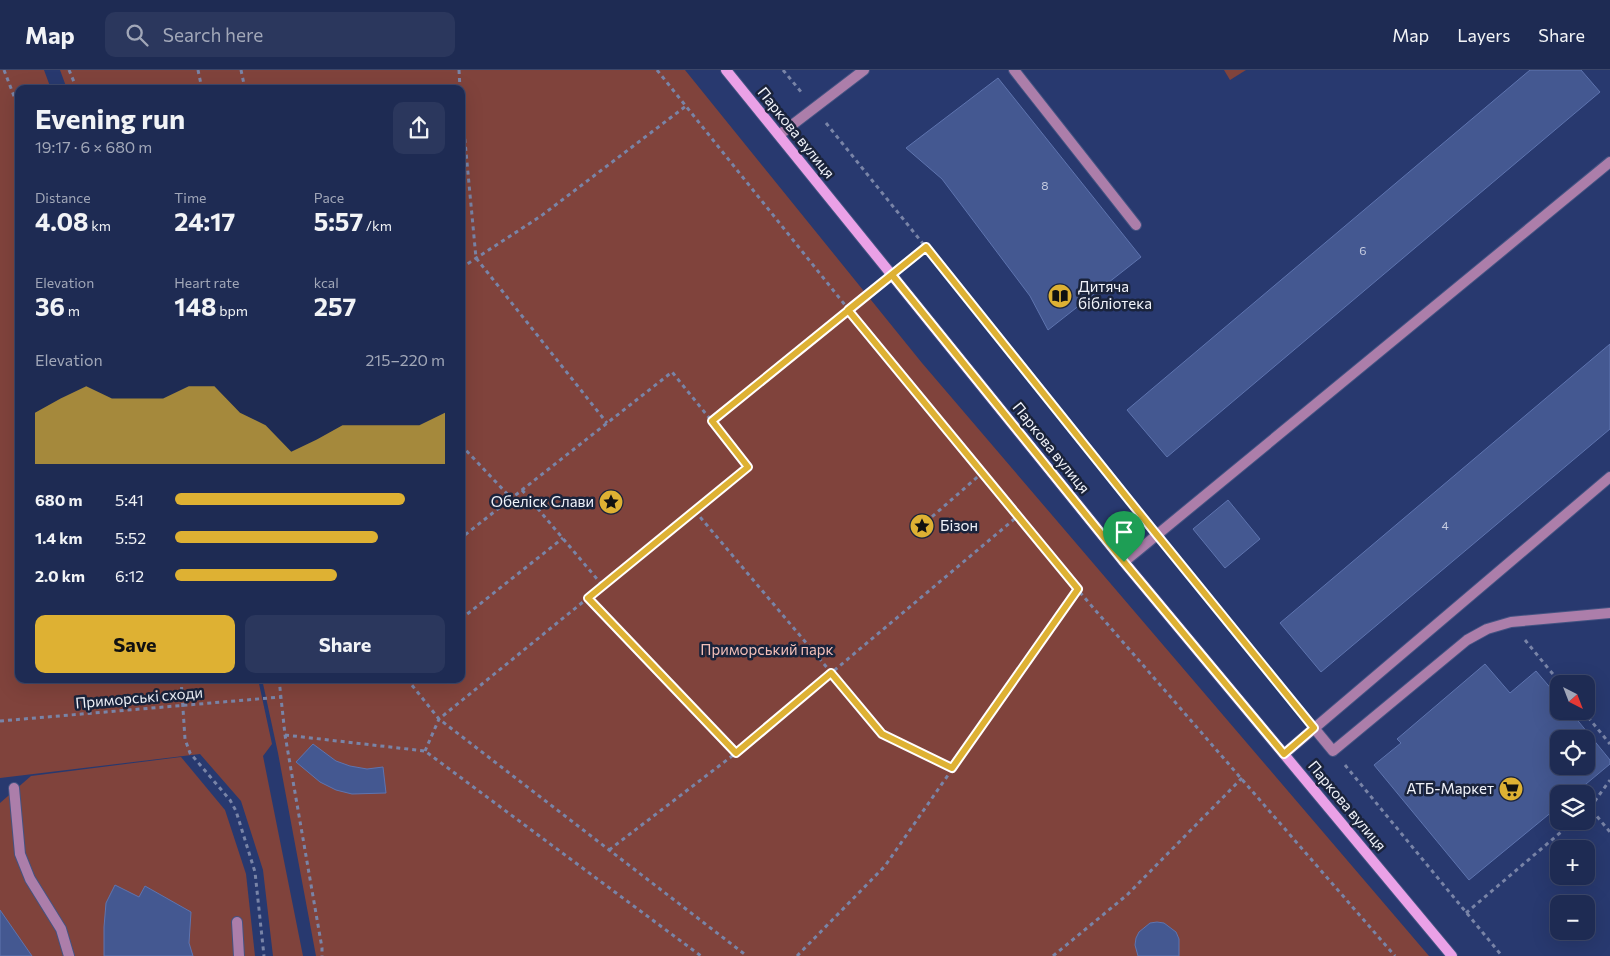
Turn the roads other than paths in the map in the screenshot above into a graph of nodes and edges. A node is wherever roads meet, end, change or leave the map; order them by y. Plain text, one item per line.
1 (726, 70) edge
2 (864, 70) edge
3 (1014, 70) edge
4 (779, 136) junction
5 (1610, 162) edge
6 (1136, 225) dead end
7 (1610, 477) edge
8 (1124, 562) junction
9 (1610, 613) edge
10 (1314, 728) junction
11 (1284, 754) junction
12 (14, 788) dead end
13 (237, 922) dead end
14 (69, 956) edge
15 (239, 956) edge
16 (1452, 956) edge

1 - 4 street, Паркова вулиця
2 - 4 lane
3 - 6 lane
4 - 8 street, Паркова вулиця
5 - 8 lane
7 - 10 lane
8 - 11 street, Паркова вулиця
9 - 10 lane
10 - 11 lane
11 - 16 street, Паркова вулиця
12 - 14 lane
13 - 15 lane

